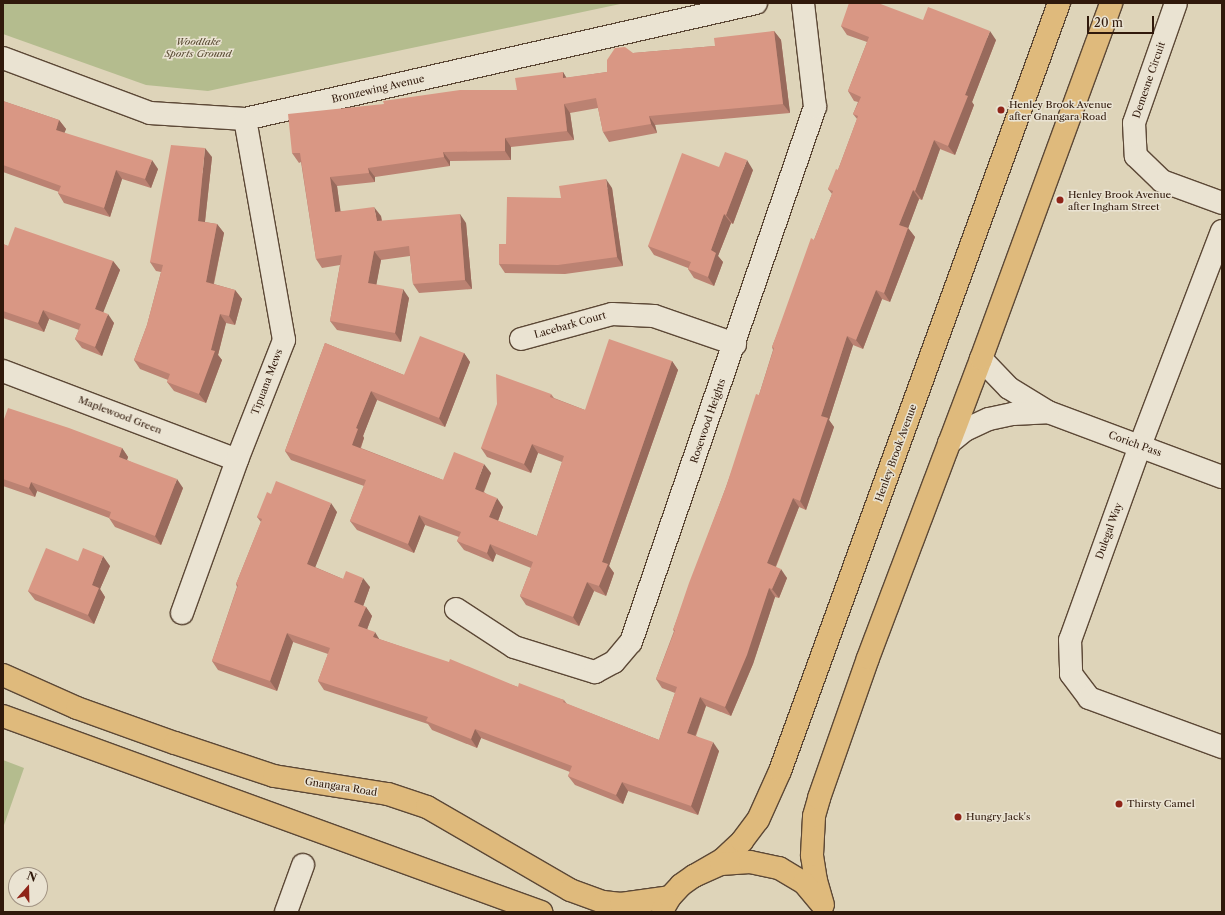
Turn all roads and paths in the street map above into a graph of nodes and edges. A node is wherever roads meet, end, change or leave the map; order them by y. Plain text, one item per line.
1 (756, 3) edge
2 (803, 3) edge
3 (1059, 3) edge
4 (1111, 3) edge
5 (1176, 3) edge
6 (3, 58) edge
7 (245, 119) junction
8 (1222, 203) edge
9 (1222, 231) edge
10 (521, 339) dead end
11 (734, 344) junction
12 (981, 359) junction
13 (3, 371) edge
14 (1048, 412) junction
15 (949, 443) junction
16 (1140, 446) junction
17 (237, 460) junction
18 (1222, 477) edge
19 (456, 609) dead end
20 (182, 613) dead end
21 (3, 675) edge
22 (3, 716) edge
23 (1222, 747) edge
24 (304, 865) dead end
25 (694, 876) junction
26 (665, 905) edge
27 (824, 908) edge
28 (286, 912) edge
29 (541, 912) edge

1 - 7 street, Bronzewing Avenue
2 - 11 street, Rosewood Heights
3 - 25 main road, Henley Brook Avenue
4 - 12 main road
5 - 8 street, Demesne Circuit
6 - 7 street, Bronzewing Avenue
7 - 17 street, Tipuana Mews
9 - 16 street, Dulegal Way
10 - 11 street, Lacebark Court
11 - 19 street, Rosewood Heights
12 - 14 street, Corich Pass
12 - 15 main road
13 - 17 street, Maplewood Green
14 - 15 street, Corich Pass
14 - 16 street, Corich Pass
15 - 27 main road
16 - 18 street, Corich Pass
16 - 23 street, Dulegal Way
17 - 20 street, Tipuana Mews
21 - 26 main road, Gnangara Road
22 - 29 main road
24 - 28 street
25 - 26 main road
25 - 27 main road

